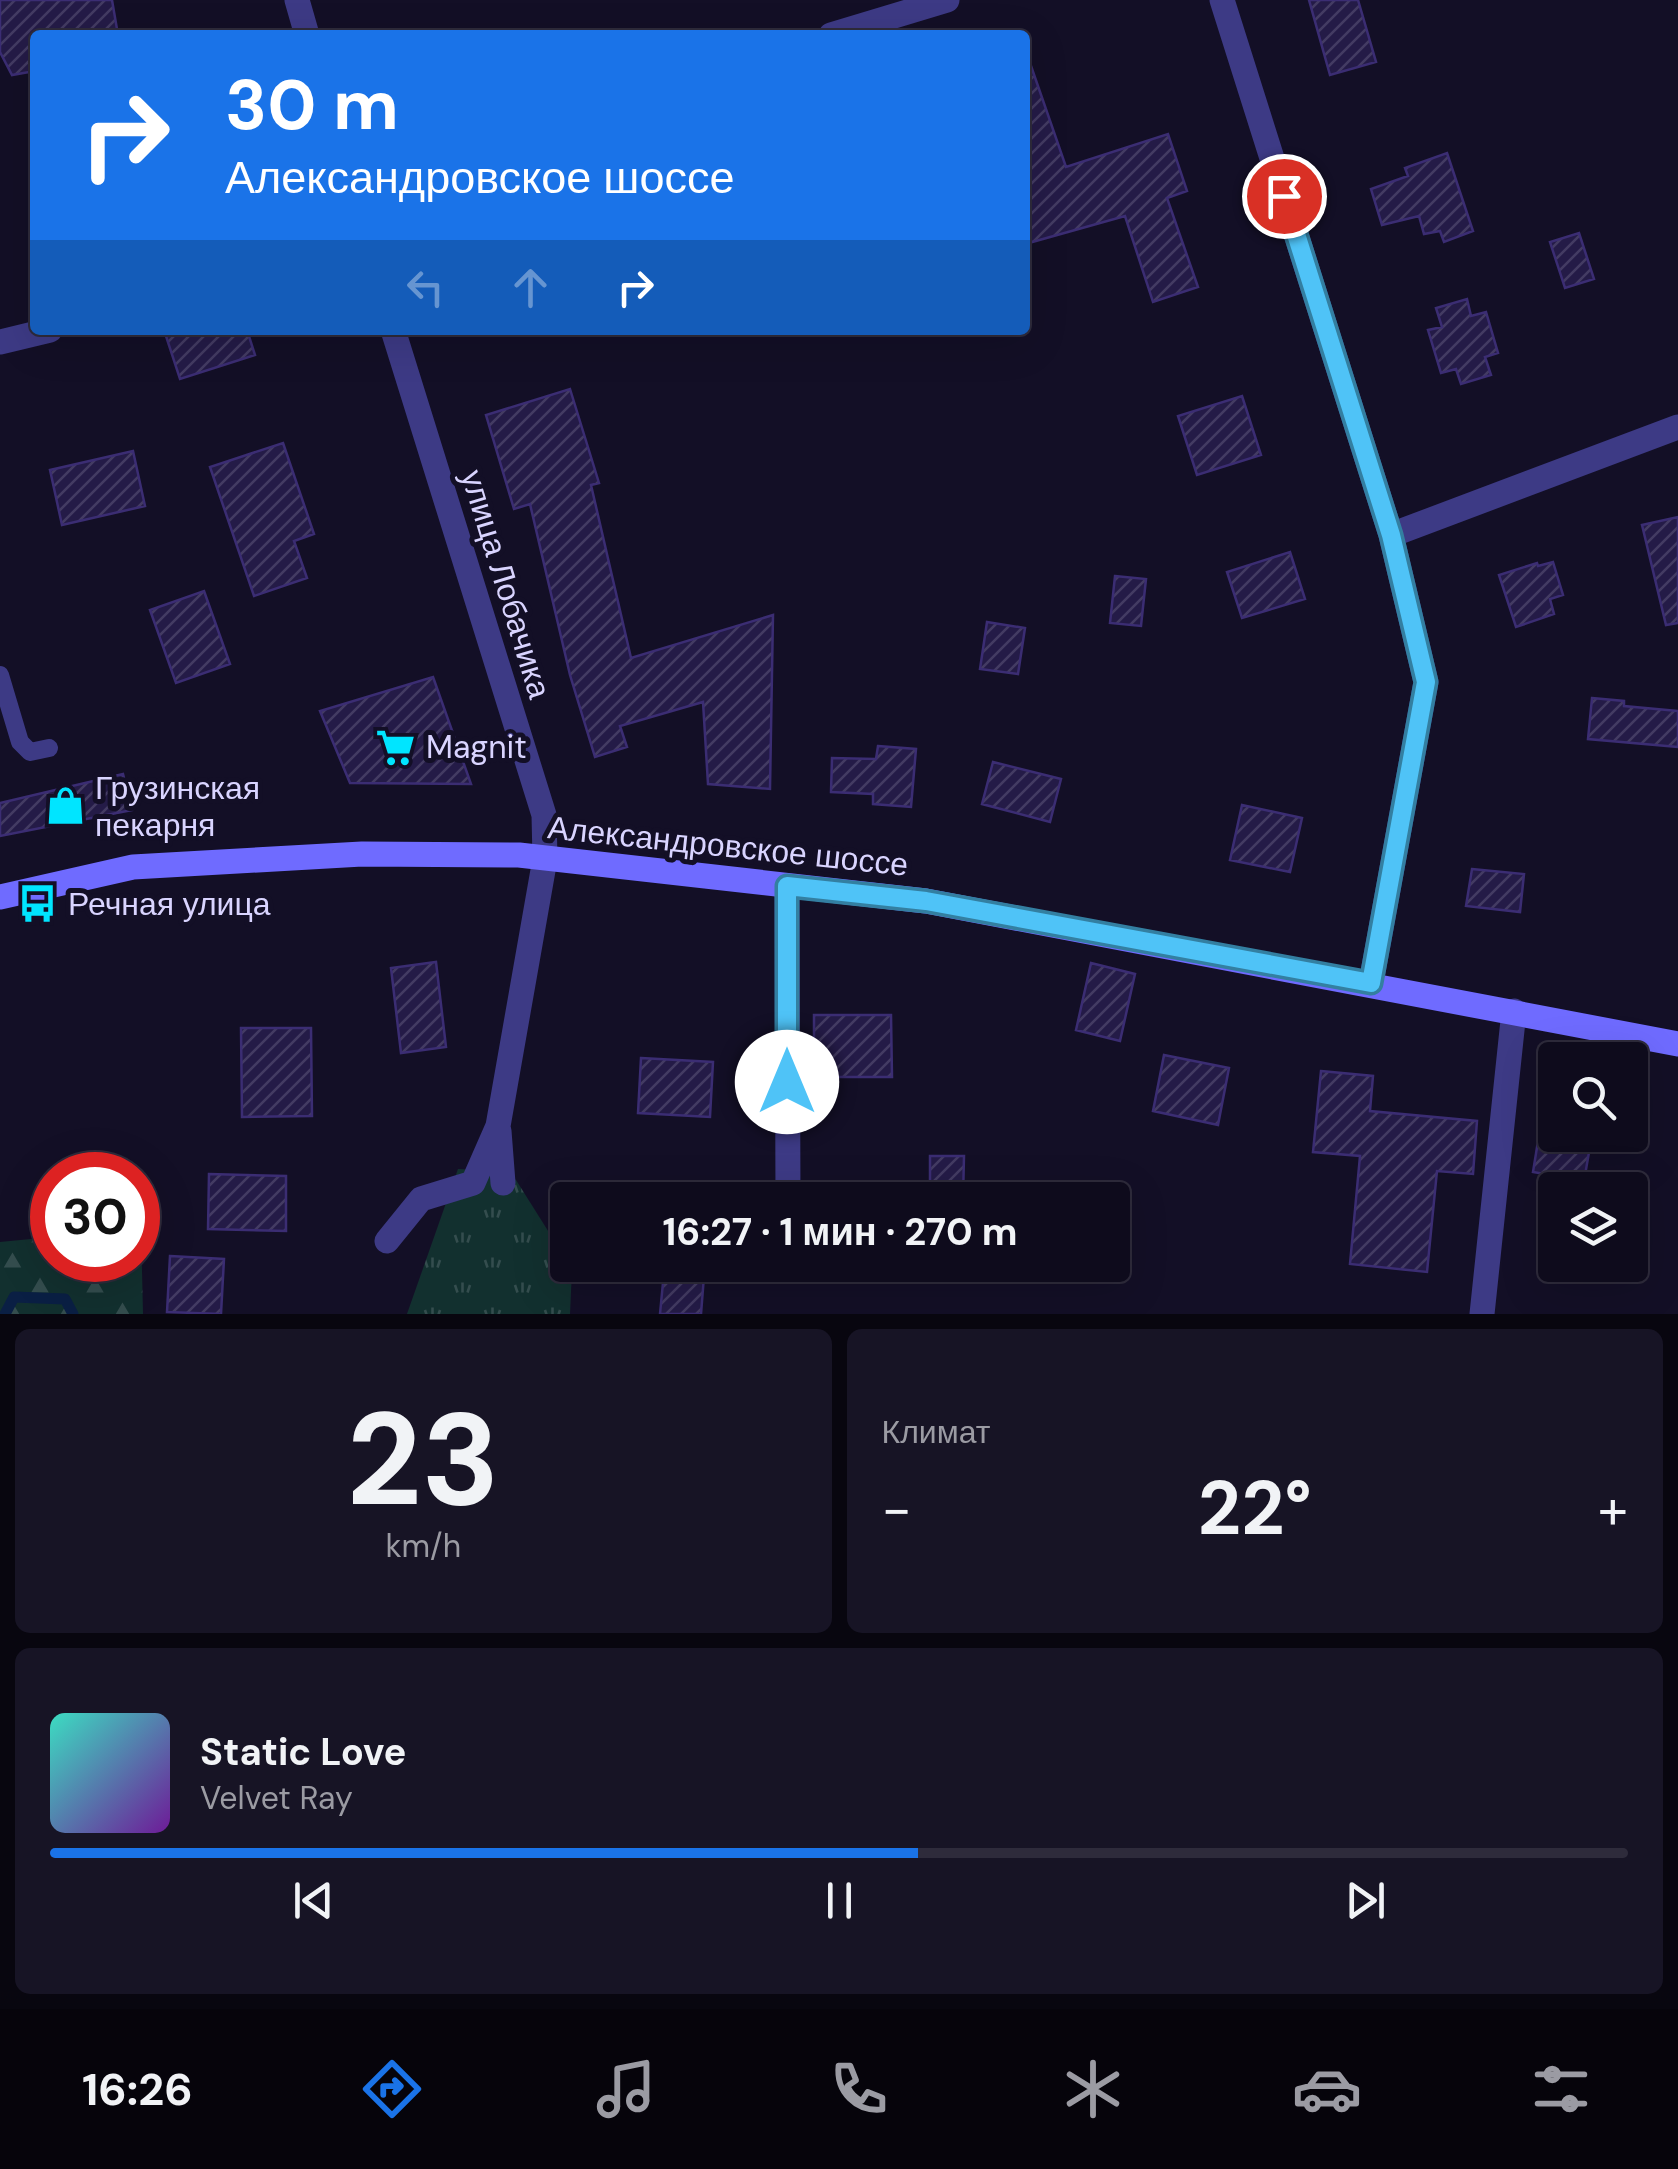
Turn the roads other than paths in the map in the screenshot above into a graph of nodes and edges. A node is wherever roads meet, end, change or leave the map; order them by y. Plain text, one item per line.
1 (297, 0) edge
2 (947, 0) edge
3 (1222, 0) edge
4 (306, 30) edge
5 (848, 30) edge
6 (30, 335) edge
7 (396, 335) edge
8 (0, 342) edge
9 (1678, 427) edge
10 (1391, 535) junction
11 (0, 675) edge
12 (49, 748) dead end
13 (545, 859) junction
14 (787, 886) junction
15 (0, 896) edge
16 (1371, 983) junction
17 (1514, 1011) junction
18 (1678, 1044) edge
19 (498, 1126) junction
20 (788, 1182) edge
21 (504, 1183) dead end
22 (387, 1241) dead end
23 (1482, 1314) edge

1 - 4 street
2 - 5 street
3 - 10 street
6 - 8 street
7 - 13 street, улица Лобачика
9 - 10 street
10 - 16 street
11 - 12 lane
13 - 14 street, Александровское шоссе
13 - 15 street, Александровское шоссе
13 - 19 street, улица Лобачика
14 - 16 street, Александровское шоссе
14 - 20 street
16 - 17 street, Александровское шоссе
17 - 18 street, Александровское шоссе
17 - 23 street
19 - 21 street
19 - 22 street

